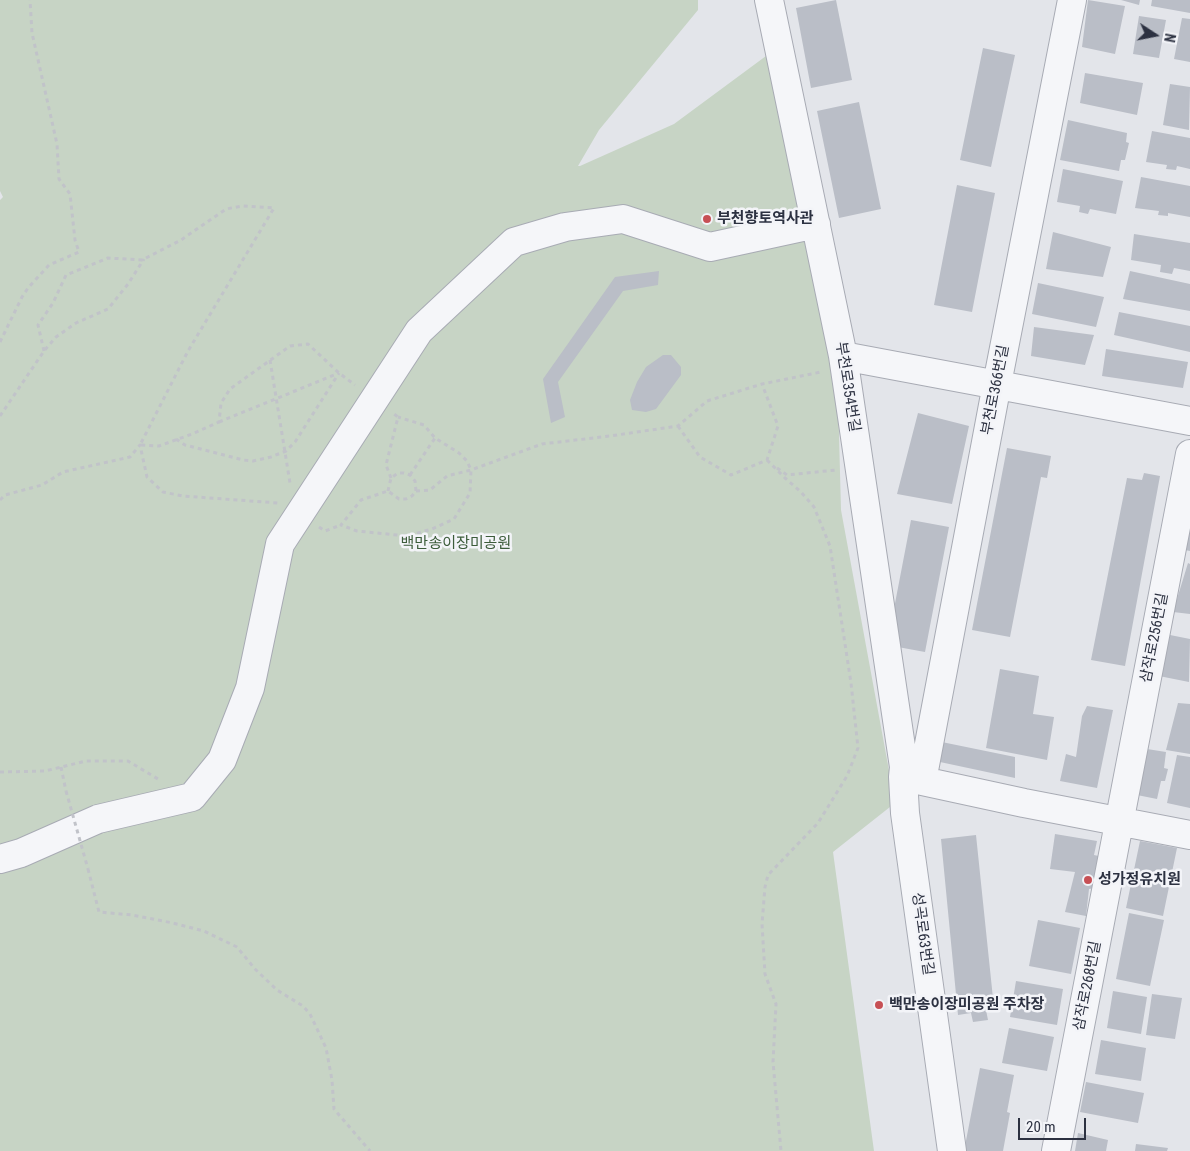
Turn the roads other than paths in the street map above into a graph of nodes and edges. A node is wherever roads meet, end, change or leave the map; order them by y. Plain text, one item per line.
1 (769, 0) edge
2 (1072, 0) edge
3 (816, 224) junction
4 (844, 361) junction
5 (997, 384) junction
6 (1190, 421) edge
7 (1190, 454) edge
8 (912, 779) junction
9 (1120, 821) junction
10 (1190, 835) edge
11 (0, 859) edge
12 (952, 1151) edge
13 (1056, 1151) edge

1 - 3 street, 부천로354번길
2 - 5 street, 부천로366번길
3 - 4 street, 부천로354번길
3 - 11 street
4 - 5 street
4 - 8 street, 부천로354번길
5 - 6 street
5 - 8 street, 부천로366번길
7 - 9 street, 삼작로256번길
8 - 9 street
8 - 12 street, 성곡로63번길
9 - 10 street
9 - 13 street, 삼작로268번길

